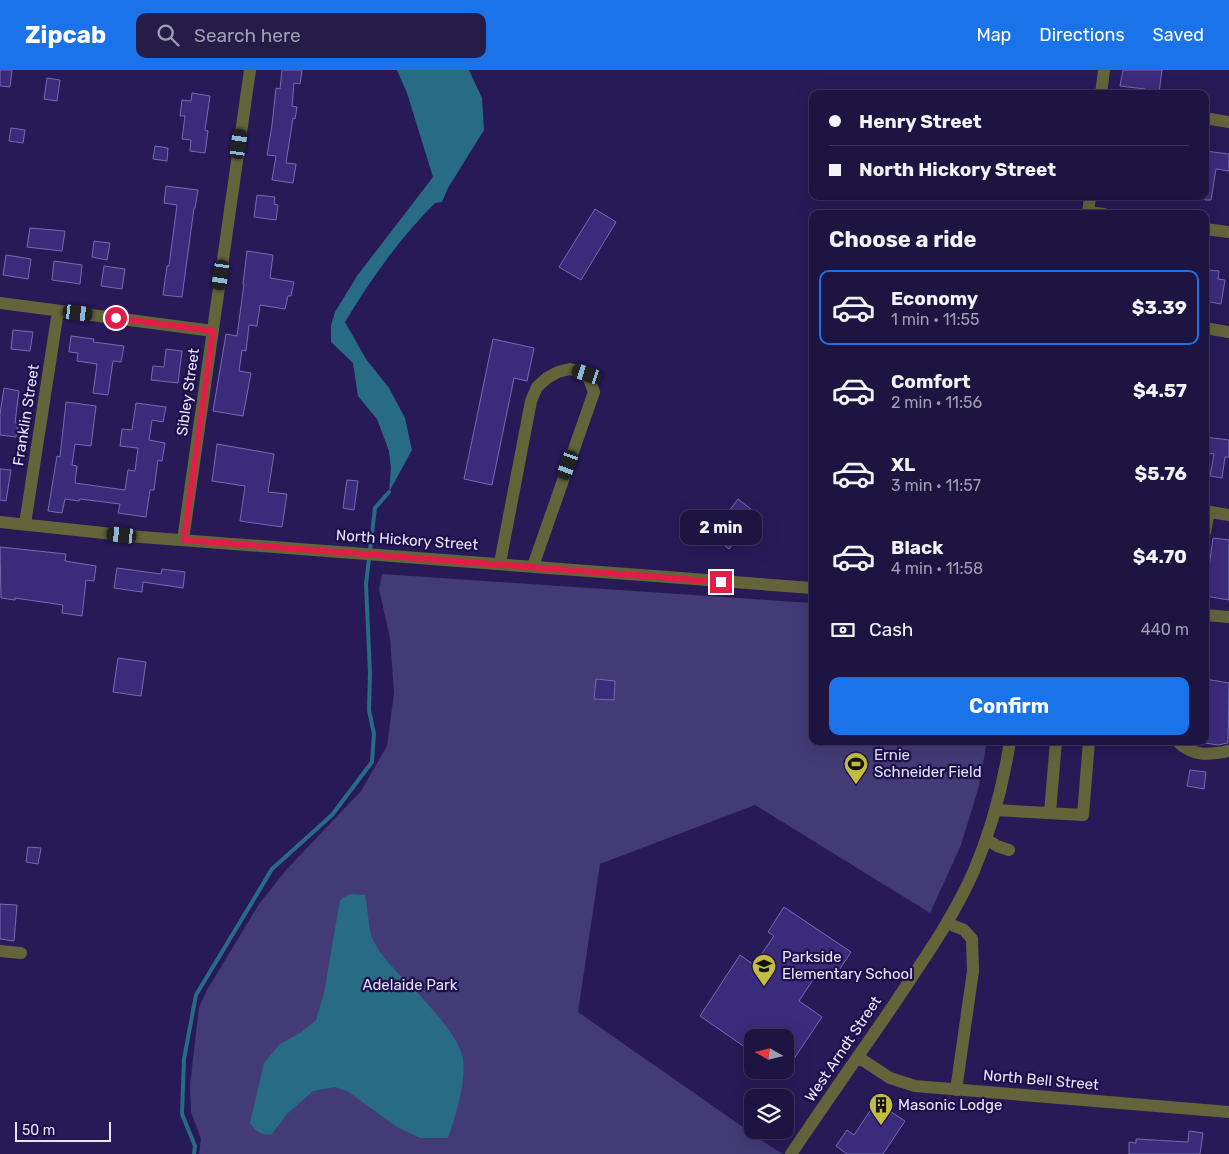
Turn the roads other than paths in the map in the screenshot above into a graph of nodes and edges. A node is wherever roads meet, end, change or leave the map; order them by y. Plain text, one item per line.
1 (250, 70) edge
2 (1104, 70) edge
3 (1102, 90) edge
4 (1209, 119) edge
5 (1229, 122) edge
6 (1209, 229) edge
7 (1229, 232) edge
8 (0, 303) edge
9 (58, 311) junction
10 (1209, 329) edge
11 (213, 331) junction
12 (1229, 332) edge
13 (1209, 511) edge
14 (1229, 515) edge
15 (0, 522) edge
16 (25, 524) junction
17 (184, 540) junction
18 (500, 564) junction
19 (532, 566) junction
20 (809, 588) edge
21 (1209, 615) edge
22 (1229, 617) edge
23 (1009, 745) edge
24 (1056, 745) edge
25 (1089, 745) edge
26 (1182, 745) edge
27 (1229, 751) edge
28 (995, 810) junction
29 (1050, 813) junction
30 (986, 839) junction
31 (1009, 850) dead end
32 (948, 923) junction
33 (0, 951) edge
34 (20, 953) dead end
35 (858, 1057) junction
36 (956, 1090) junction
37 (1229, 1112) edge
38 (791, 1154) edge

1 - 11 street, Sibley Street
2 - 3 street
4 - 5 street
6 - 7 street
8 - 9 street
9 - 11 street
9 - 16 street, Franklin Street
10 - 12 street
11 - 17 street, Sibley Street
13 - 14 street
15 - 16 street, North Hickory Street
16 - 17 street, North Hickory Street
17 - 18 street, North Hickory Street
18 - 19 street, North Hickory Street
18 - 19 street
19 - 20 street, North Hickory Street
21 - 22 street
23 - 28 street, West Arndt Street
24 - 29 street
25 - 29 street
26 - 27 street
28 - 29 street
28 - 30 street, West Arndt Street
30 - 31 street
30 - 32 street, West Arndt Street
32 - 35 street, West Arndt Street
32 - 36 street
33 - 34 street
35 - 36 street, North Bell Street
35 - 38 street, West Arndt Street
36 - 37 street, North Bell Street

